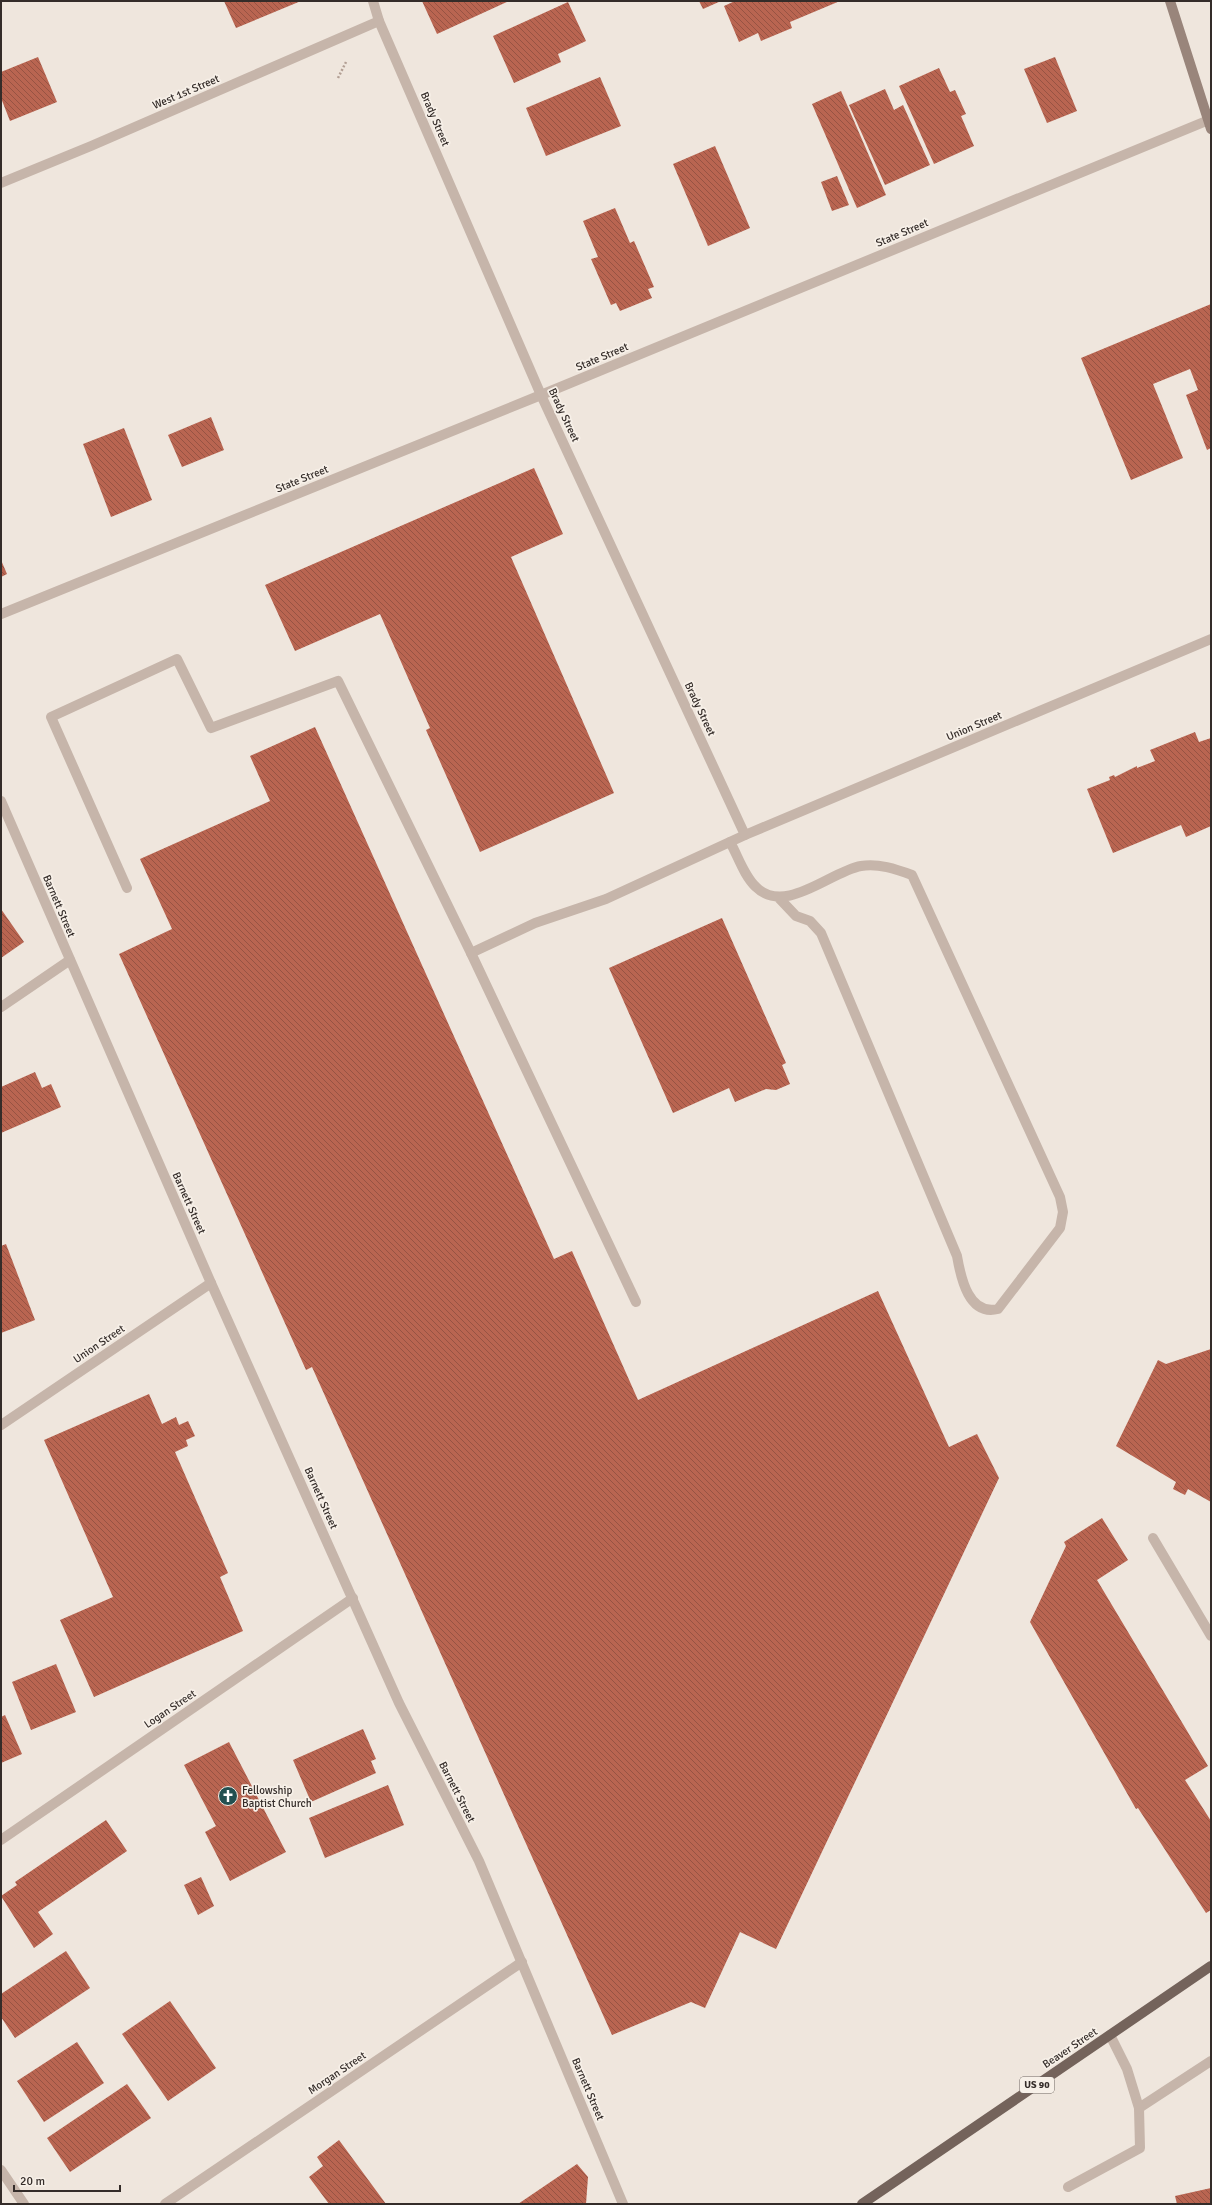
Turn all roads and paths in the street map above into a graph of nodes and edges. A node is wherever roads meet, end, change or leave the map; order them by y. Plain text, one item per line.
1 (373, 1) edge
2 (1170, 1) edge
3 (380, 20) junction
4 (347, 59) dead end
5 (338, 78) dead end
6 (1209, 119) edge
7 (1211, 129) edge
8 (1, 183) edge
9 (541, 395) junction
10 (1, 614) edge
11 (1211, 640) edge
12 (1, 801) edge
13 (746, 834) junction
14 (730, 842) junction
15 (127, 888) dead end
16 (778, 897) junction
17 (471, 953) junction
18 (70, 960) junction
19 (1, 1007) edge
20 (211, 1283) junction
21 (636, 1302) dead end
22 (1, 1424) edge
23 (1153, 1538) dead end
24 (353, 1598) junction
25 (1211, 1636) edge
26 (1, 1840) edge
27 (522, 1962) junction
28 (1211, 1966) edge
29 (1110, 2035) junction
30 (1211, 2061) edge
31 (1139, 2108) junction
32 (1, 2170) edge
33 (1068, 2188) dead end
34 (24, 2204) edge
35 (165, 2204) edge
36 (623, 2204) edge
37 (862, 2204) edge

1 - 3 street, Brady Street
2 - 6 main road
3 - 8 street, West 1st Street
3 - 9 street, Brady Street
4 - 5 path
6 - 7 main road
6 - 9 street, State Street
9 - 10 street, State Street
9 - 13 street, Brady Street
11 - 13 street, Union Street
12 - 18 street, Barnett Street
13 - 14 street, Union Street
14 - 16 street
14 - 17 street, Union Street
15 - 17 street
16 - 16 street
17 - 21 street
18 - 19 street
18 - 20 street, Barnett Street
20 - 22 street, Union Street
20 - 24 street, Barnett Street
23 - 25 street
24 - 26 street, Logan Street
24 - 27 street, Barnett Street
27 - 35 street, Morgan Street
27 - 36 street, Barnett Street
28 - 29 main road, Beaver Street / US 90
29 - 31 street
29 - 37 main road, Beaver Street / US 90
30 - 31 street
31 - 33 street
32 - 34 street

